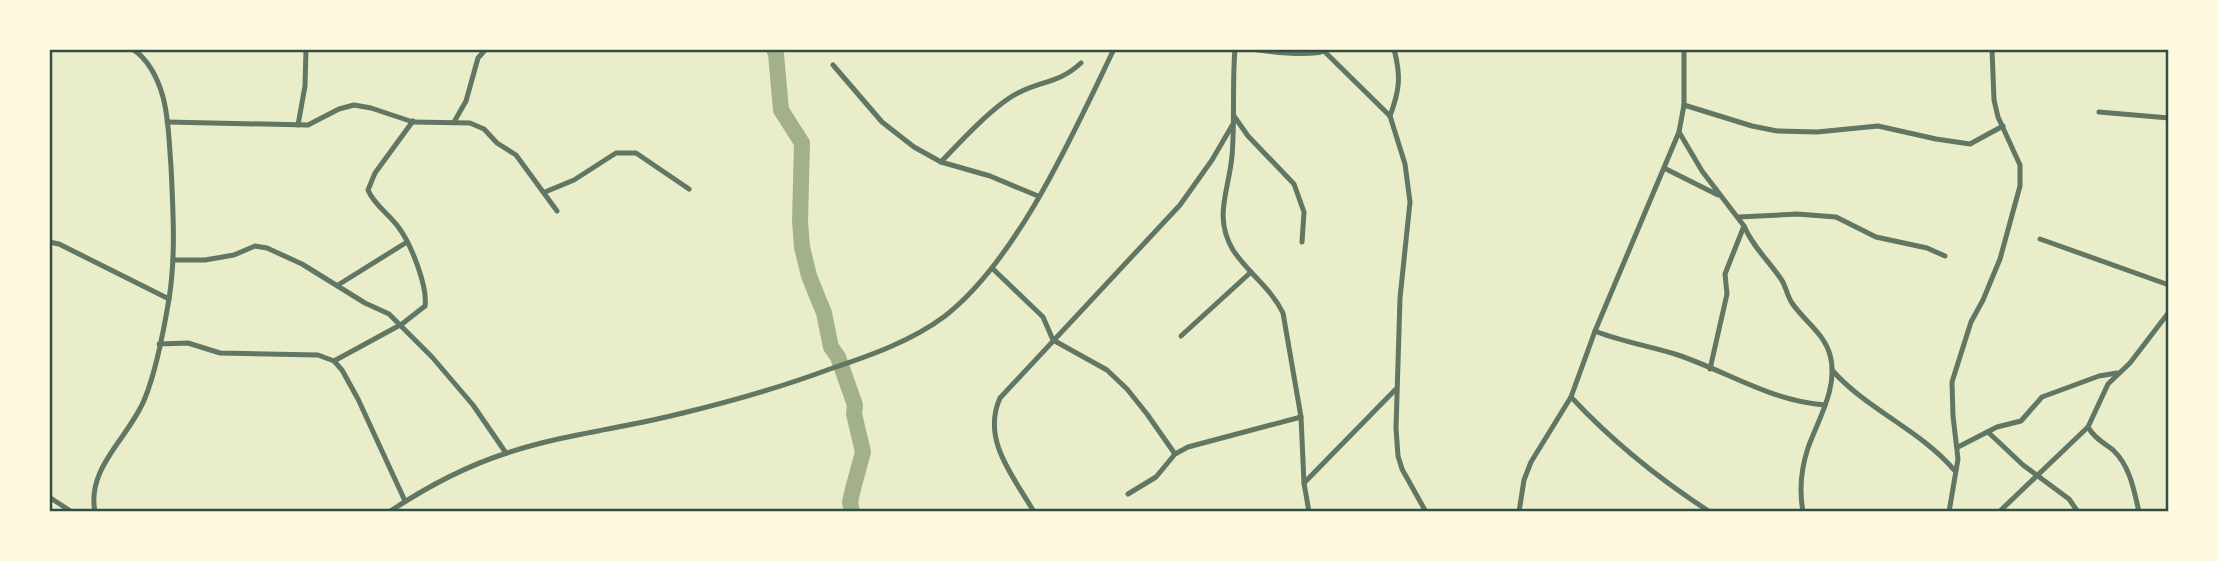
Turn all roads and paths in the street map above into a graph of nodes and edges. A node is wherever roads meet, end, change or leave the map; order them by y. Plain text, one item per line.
1 (131, 49) edge
2 (306, 49) edge
3 (486, 49) edge
4 (1114, 49) edge
5 (1235, 49) edge
6 (1251, 49) edge
7 (1394, 49) edge
8 (1684, 49) edge
9 (1992, 49) edge
10 (1327, 50) edge
11 (1081, 63) dead end
12 (833, 65) dead end
13 (1684, 105) junction
14 (2099, 112) dead end
15 (1232, 113) junction
16 (1390, 116) junction
17 (2169, 118) edge
18 (413, 121) junction
19 (167, 122) junction
20 (454, 122) junction
21 (298, 124) junction
22 (1233, 124) junction
23 (2003, 126) junction
24 (1679, 132) junction
25 (941, 162) junction
26 (1664, 169) junction
27 (689, 189) dead end
28 (545, 192) junction
29 (1038, 196) junction
30 (1721, 196) junction
31 (557, 211) dead end
32 (1739, 217) junction
33 (1744, 226) junction
34 (2040, 239) dead end
35 (49, 242) edge
36 (407, 242) junction
37 (1302, 242) dead end
38 (1945, 256) dead end
39 (173, 260) junction
40 (992, 268) junction
41 (1251, 272) junction
42 (338, 285) junction
43 (2169, 285) edge
44 (169, 299) junction
45 (2169, 312) edge
46 (402, 324) junction
47 (1595, 331) junction
48 (1181, 337) dead end
49 (1053, 340) junction
50 (159, 344) junction
51 (334, 361) junction
52 (1710, 369) junction
53 (1832, 370) junction
54 (2117, 373) junction
55 (1395, 390) junction
56 (1571, 397) junction
57 (1825, 405) junction
58 (1301, 417) junction
59 (2088, 427) junction
60 (1988, 432) junction
61 (1958, 447) junction
62 (506, 453) junction
63 (1175, 454) junction
64 (1955, 471) junction
65 (2038, 477) junction
66 (1304, 483) junction
67 (1128, 494) dead end
68 (49, 497) edge
69 (405, 501) junction
70 (72, 512) edge
71 (93, 512) edge
72 (389, 512) edge
73 (1034, 512) edge
74 (1309, 512) edge
75 (1426, 512) edge
76 (1519, 512) edge
77 (1710, 512) edge
78 (1803, 512) edge
79 (1949, 512) edge
80 (1998, 512) edge
81 (2078, 512) edge
82 (2140, 512) edge

1 - 19 street
2 - 21 street
3 - 20 street
4 - 29 street
5 - 15 street
6 - 10 street
7 - 16 street
8 - 13 street
9 - 23 street
10 - 16 street
11 - 25 street
12 - 25 street
13 - 23 street
13 - 24 street
14 - 17 street
15 - 22 street
15 - 37 street
16 - 55 street
18 - 20 street
18 - 21 street
18 - 36 street
19 - 21 street
19 - 39 street
20 - 28 street
22 - 41 street
22 - 49 street
23 - 61 street
24 - 26 street
24 - 30 street
25 - 29 street
26 - 30 street
26 - 47 street
27 - 28 street
28 - 31 street
29 - 40 street
30 - 32 street
32 - 33 street
32 - 38 street
33 - 52 street
33 - 53 street
34 - 43 street
35 - 44 street
36 - 42 street
36 - 46 street
39 - 42 street
39 - 44 street
40 - 49 street
40 - 62 street
41 - 48 street
41 - 58 street
42 - 46 street
44 - 50 street
45 - 54 street
46 - 51 street
46 - 62 street
47 - 52 street
47 - 56 street
49 - 63 street
49 - 73 street
50 - 51 street
50 - 71 street
51 - 69 street
52 - 57 street
53 - 57 street
53 - 64 street
54 - 59 street
54 - 60 street
55 - 66 street
55 - 75 street
56 - 76 street
56 - 77 street
57 - 78 street
58 - 63 street
58 - 66 street
59 - 65 street
59 - 82 street
60 - 61 street
60 - 65 street
61 - 64 street
62 - 69 street
63 - 67 street
64 - 79 street
65 - 80 street
65 - 81 street
66 - 74 street
68 - 70 street
69 - 72 street

